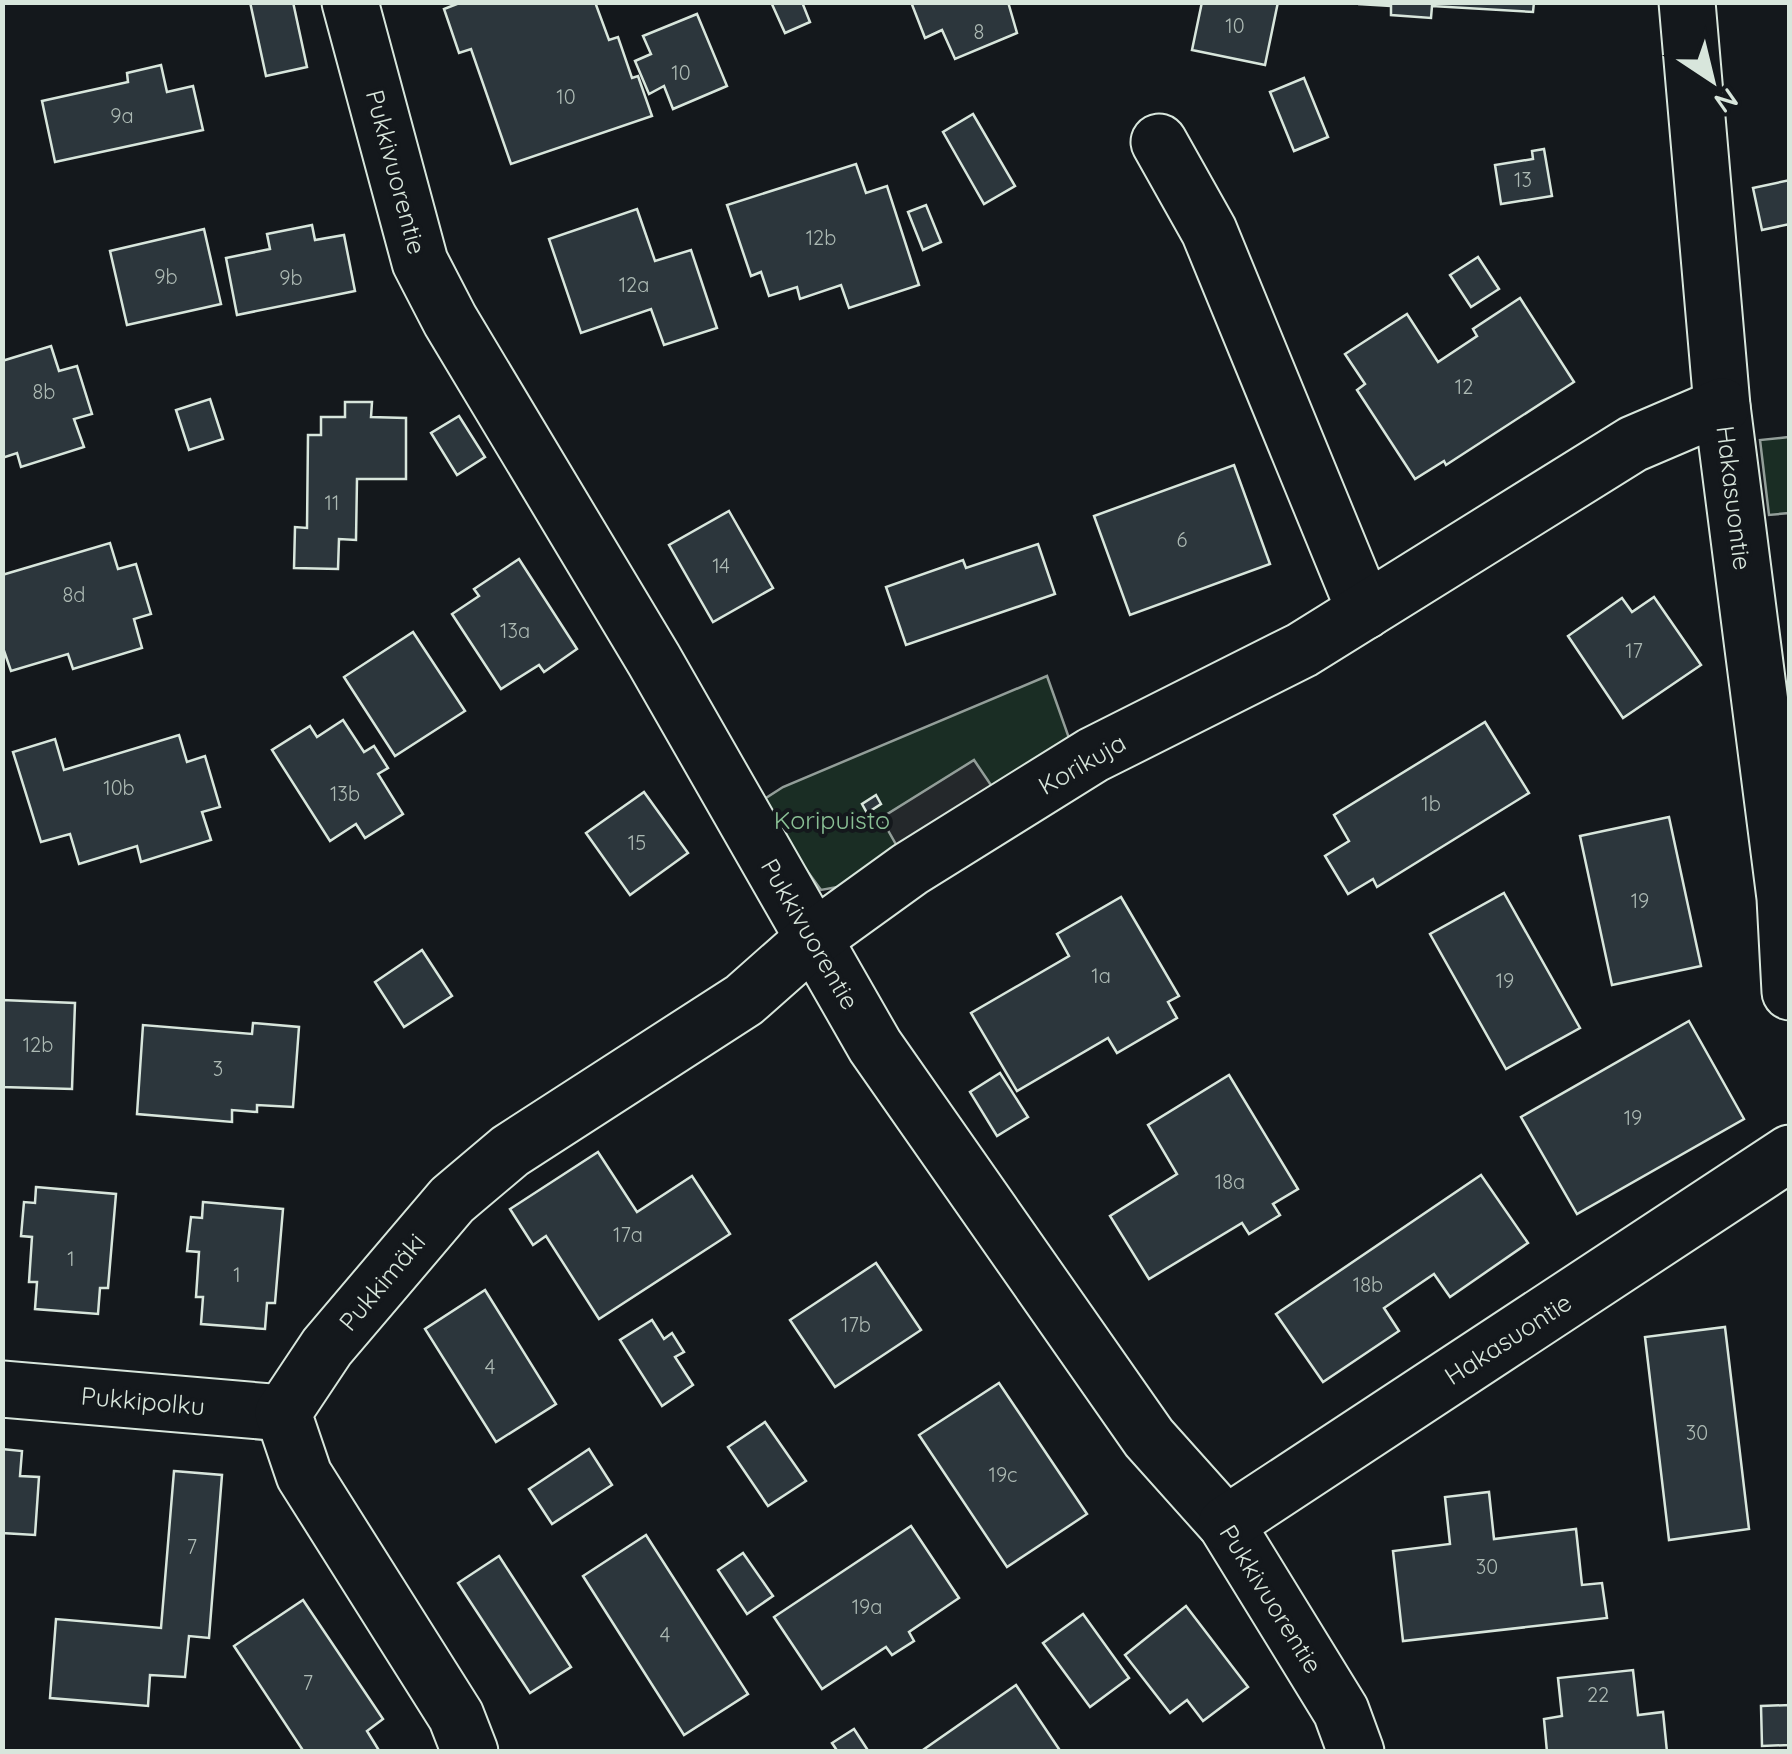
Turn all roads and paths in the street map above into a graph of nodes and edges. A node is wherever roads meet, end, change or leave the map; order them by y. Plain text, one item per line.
1 (350, 2) edge
2 (1688, 2) edge
3 (1158, 142) dead end
4 (1722, 406) junction
5 (1365, 611) junction
6 (813, 939) junction
7 (1790, 992) edge
8 (1790, 1154) edge
9 (2, 1389) edge
10 (283, 1414) junction
11 (1226, 1524) junction
12 (470, 1752) edge
13 (1356, 1752) edge

1 - 6 street, Pukkivuorentie
2 - 4 street, Hakasuontie
3 - 5 street
4 - 5 street, Korikuja
4 - 7 street, Hakasuontie
5 - 6 street, Korikuja
6 - 10 street, Pukkimäki
6 - 11 street, Pukkivuorentie
8 - 11 street, Hakasuontie
9 - 10 street, Pukkipolku
10 - 12 street
11 - 13 street, Pukkivuorentie

